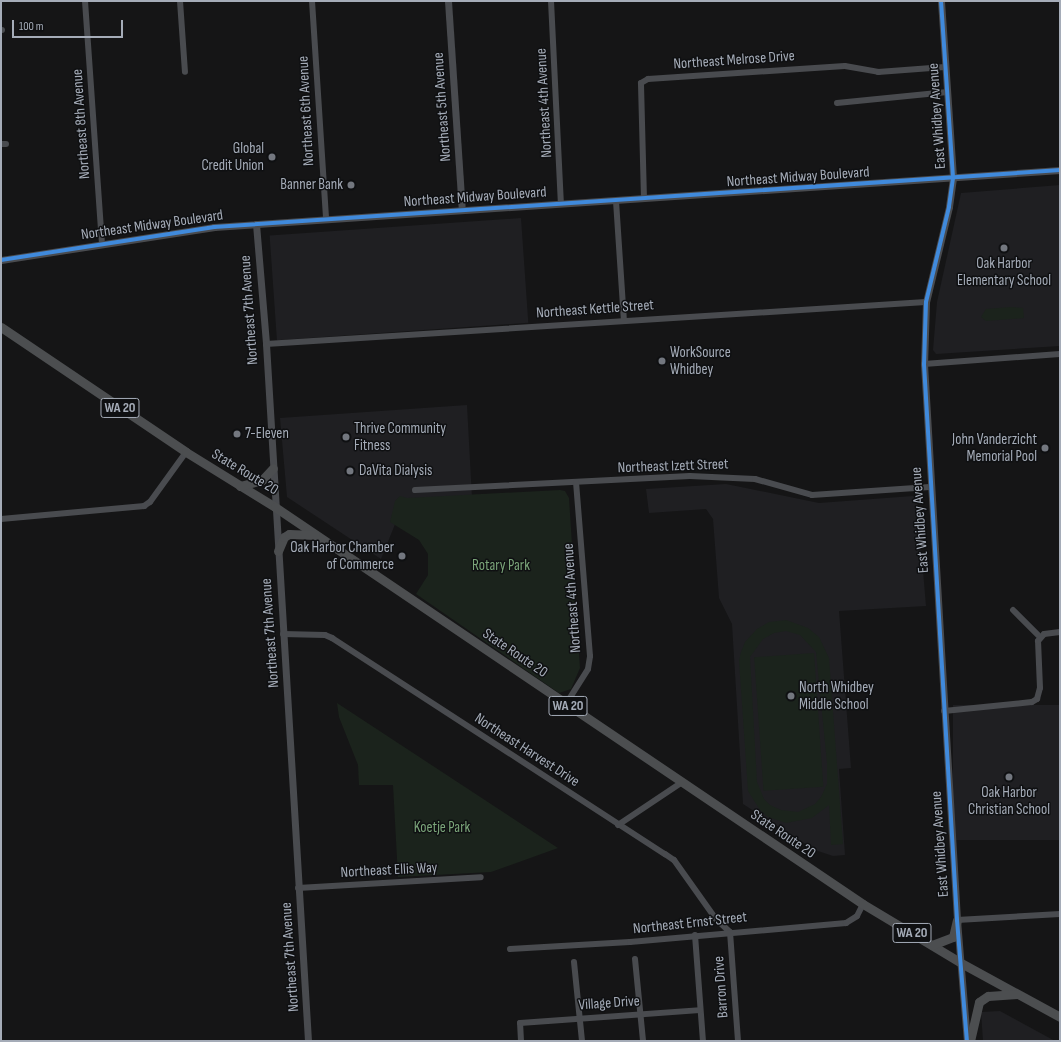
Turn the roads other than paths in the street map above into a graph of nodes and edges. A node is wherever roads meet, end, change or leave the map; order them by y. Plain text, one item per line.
1 (85, 1) edge
2 (180, 1) edge
3 (312, 1) edge
4 (448, 1) edge
5 (551, 1) edge
6 (941, 1) edge
7 (946, 67) junction
8 (185, 72) dead end
9 (947, 92) junction
10 (837, 102) dead end
11 (1060, 170) edge
12 (953, 178) junction
13 (644, 199) junction
14 (616, 201) junction
15 (561, 204) junction
16 (462, 210) junction
17 (326, 220) junction
18 (256, 224) junction
19 (102, 244) junction
20 (1, 260) edge
21 (926, 302) junction
22 (624, 321) junction
23 (1, 327) edge
24 (266, 344) junction
25 (1060, 354) edge
26 (924, 364) junction
27 (186, 452) junction
28 (273, 468) junction
29 (576, 483) junction
30 (240, 486) junction
31 (930, 487) junction
32 (416, 490) dead end
33 (275, 507) junction
34 (1, 519) edge
35 (316, 535) junction
36 (278, 551) junction
37 (1013, 610) dead end
38 (1060, 632) edge
39 (283, 634) junction
40 (1040, 637) junction
41 (566, 704) junction
42 (944, 711) junction
43 (681, 783) junction
44 (618, 825) junction
45 (481, 877) dead end
46 (298, 888) junction
47 (863, 904) junction
48 (1060, 914) edge
49 (957, 920) junction
50 (730, 932) junction
51 (695, 935) junction
52 (932, 945) junction
53 (510, 949) dead end
54 (634, 959) dead end
55 (574, 962) dead end
56 (961, 963) junction
57 (1017, 994) junction
58 (700, 1010) junction
59 (640, 1014) junction
60 (580, 1018) junction
61 (1060, 1018) edge
62 (308, 1041) edge
63 (521, 1041) edge
64 (582, 1041) edge
65 (643, 1041) edge
66 (703, 1041) edge
67 (738, 1041) edge
68 (968, 1041) edge

1 - 19 street, Northeast 8th Avenue
2 - 8 street
3 - 17 street, Northeast 6th Avenue
4 - 16 street, Northeast 5th Avenue
5 - 15 street, Northeast 4th Avenue
6 - 7 street, East Whidbey Avenue
7 - 9 street, East Whidbey Avenue
7 - 13 street, Northeast Melrose Drive
9 - 10 street
9 - 12 street, East Whidbey Avenue
11 - 12 street, Northeast Midway Boulevard
12 - 13 street, Northeast Midway Boulevard
12 - 21 street, East Whidbey Avenue
13 - 14 street, Northeast Midway Boulevard
14 - 15 street, Northeast Midway Boulevard
14 - 22 street
15 - 16 street, Northeast Midway Boulevard
16 - 17 street, Northeast Midway Boulevard
17 - 18 street, Northeast Midway Boulevard
18 - 19 street, Northeast Midway Boulevard
18 - 24 street, Northeast 7th Avenue
19 - 20 street, Northeast Midway Boulevard
21 - 22 street, Northeast Kettle Street
21 - 26 street, East Whidbey Avenue
22 - 24 street, Northeast Kettle Street
23 - 27 main road, State Route 20 / WA 20
24 - 28 street, Northeast 7th Avenue
25 - 26 street
26 - 31 street, East Whidbey Avenue
27 - 30 main road, State Route 20 / WA 20
27 - 34 street
28 - 30 main road
28 - 33 street, Northeast 7th Avenue
29 - 31 street, Northeast Izett Street
29 - 32 street, Northeast Izett Street
29 - 41 street, Northeast 4th Avenue
30 - 33 main road, State Route 20 / WA 20
31 - 42 street, East Whidbey Avenue
33 - 35 main road, State Route 20 / WA 20
33 - 36 street, Northeast 7th Avenue
35 - 36 main road
35 - 41 main road, State Route 20 / WA 20
36 - 39 street, Northeast 7th Avenue
37 - 40 street
38 - 40 street
39 - 44 street, Northeast Harvest Drive
39 - 46 street, Northeast 7th Avenue
40 - 42 street
41 - 43 main road, State Route 20 / WA 20
42 - 49 street, East Whidbey Avenue
43 - 44 street
43 - 47 main road, State Route 20 / WA 20
44 - 50 street, Northeast Harvest Drive
45 - 46 street, Northeast Ellis Way
46 - 62 street, Northeast 7th Avenue
47 - 50 street, Northeast Ernst Street
47 - 52 main road, State Route 20 / WA 20
48 - 49 street
49 - 52 main road
49 - 56 street, East Whidbey Avenue
50 - 51 street, Northeast Ernst Street
50 - 67 street, Barron Drive
51 - 53 street, Northeast Ernst Street
51 - 58 street
52 - 56 main road, State Route 20 / WA 20
54 - 59 street
55 - 60 street
56 - 57 main road, State Route 20 / WA 20
56 - 68 street, East Whidbey Avenue
57 - 61 main road, State Route 20 / WA 20
57 - 68 main road
58 - 59 street, Village Drive
58 - 66 street
59 - 60 street, Village Drive
59 - 65 street
60 - 63 street, Village Drive
60 - 64 street

